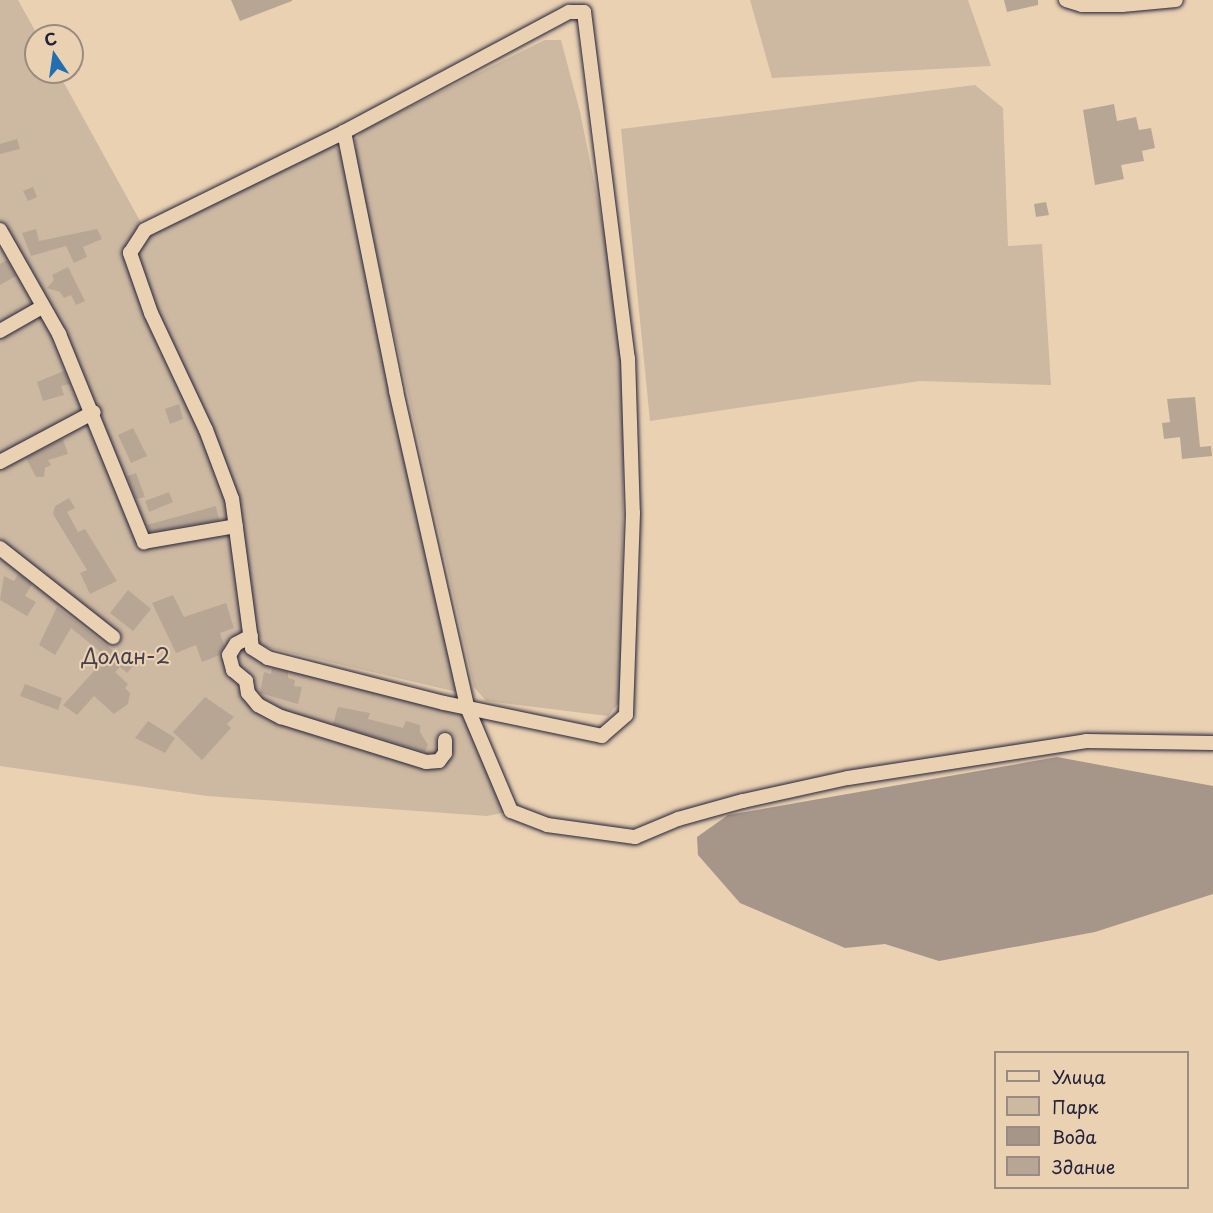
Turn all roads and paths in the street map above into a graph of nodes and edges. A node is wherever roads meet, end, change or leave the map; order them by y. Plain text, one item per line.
1 (1066, 0) edge
2 (1176, 0) edge
3 (344, 132) junction
4 (0, 230) edge
5 (42, 307) junction
6 (0, 331) edge
7 (94, 412) junction
8 (0, 462) edge
9 (236, 526) junction
10 (0, 548) edge
11 (251, 636) junction
12 (113, 637) dead end
13 (467, 707) junction
14 (445, 740) dead end
15 (1213, 743) edge

1 - 2 street
3 - 9 street
3 - 13 street
3 - 13 street
4 - 5 street
5 - 6 street
5 - 7 street
7 - 8 street
7 - 9 street
9 - 11 street
10 - 12 street
11 - 13 street
11 - 14 street
13 - 15 street

